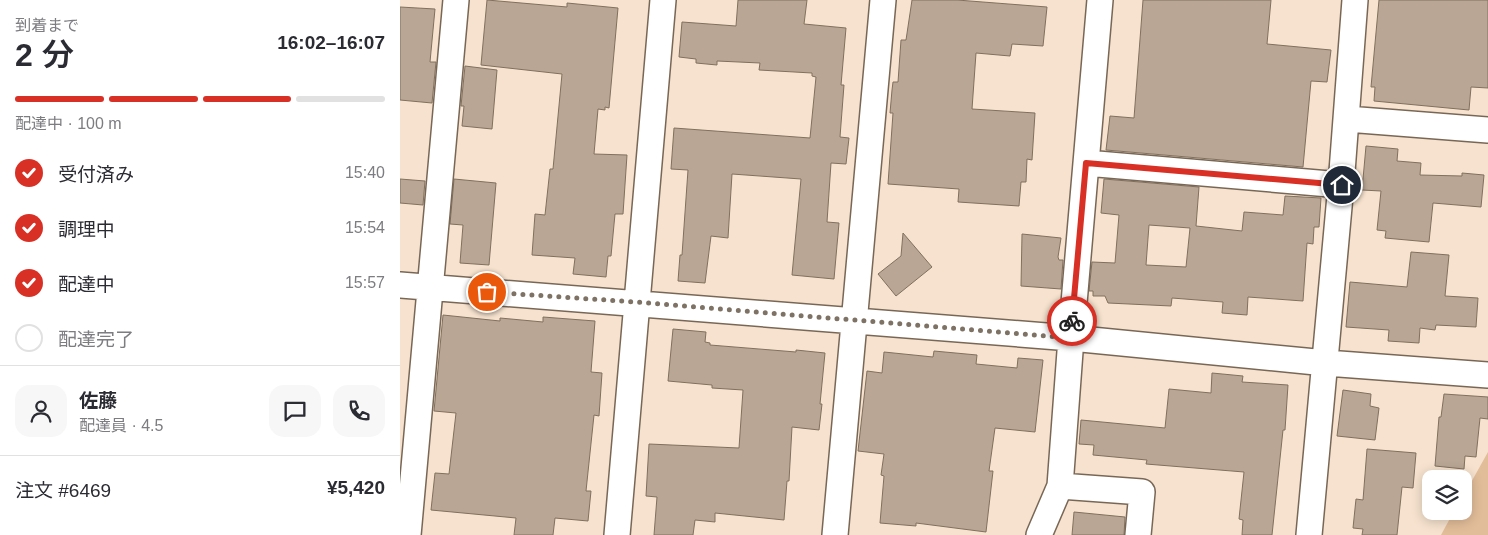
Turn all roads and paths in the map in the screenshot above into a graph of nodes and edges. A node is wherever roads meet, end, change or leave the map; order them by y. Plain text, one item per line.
1 (456, 0) edge
2 (663, 0) edge
3 (883, 0) edge
4 (1100, 0) edge
5 (1356, 0) edge
6 (1347, 119) junction
7 (1488, 130) edge
8 (1086, 163) junction
9 (1342, 185) junction
10 (400, 285) edge
11 (431, 288) junction
12 (636, 302) junction
13 (854, 320) junction
14 (1071, 338) junction
15 (1326, 363) junction
16 (1488, 375) edge
17 (1060, 486) junction
18 (408, 535) edge
19 (617, 535) edge
20 (835, 535) edge
21 (1039, 535) edge
22 (1138, 535) edge
23 (1309, 535) edge

1 - 11 street
2 - 12 street
3 - 13 street
4 - 8 street
5 - 6 street
6 - 7 street
6 - 9 street
8 - 9 street
8 - 14 street
9 - 15 street
10 - 11 street
11 - 12 street
11 - 18 street
12 - 13 street
12 - 19 street
13 - 14 street
13 - 20 street
14 - 15 street
14 - 17 street
15 - 16 street
15 - 23 street
17 - 21 street
17 - 22 street

